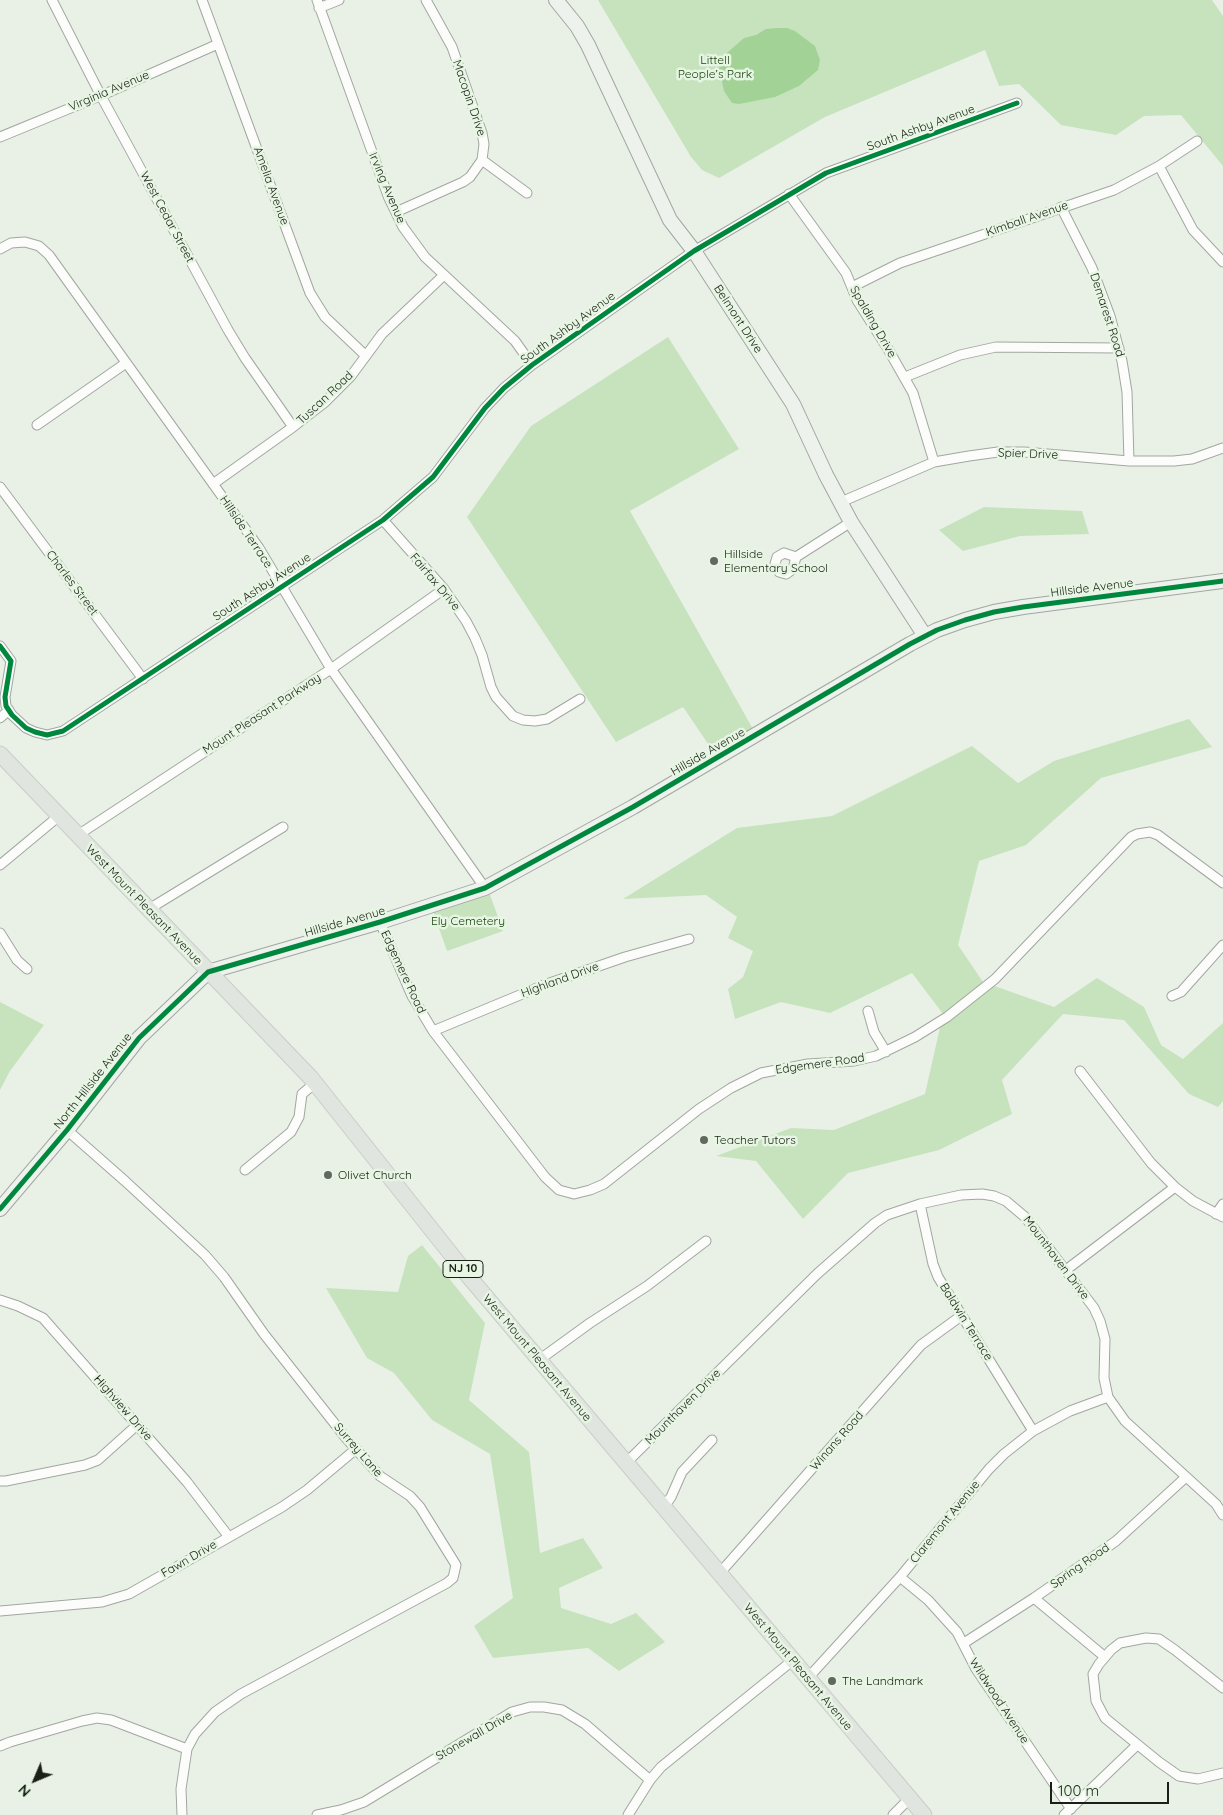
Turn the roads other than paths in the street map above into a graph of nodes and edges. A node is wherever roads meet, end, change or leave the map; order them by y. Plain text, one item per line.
1 (52, 0) edge
2 (202, 0) edge
3 (339, 0) edge
4 (426, 0) edge
5 (556, 0) edge
6 (318, 4) edge
7 (218, 44) junction
8 (101, 96) junction
9 (1017, 102) dead end
10 (0, 137) edge
11 (1197, 141) dead end
12 (482, 160) junction
13 (1160, 166) junction
14 (527, 193) dead end
15 (789, 194) junction
16 (1061, 207) junction
17 (396, 212) junction
18 (0, 249) edge
19 (694, 251) junction
20 (1223, 262) edge
21 (444, 275) junction
22 (852, 287) junction
23 (1119, 348) junction
24 (366, 356) junction
25 (126, 363) junction
26 (532, 365) junction
27 (904, 378) junction
28 (37, 425) dead end
29 (293, 427) junction
30 (1223, 448) edge
31 (1129, 461) junction
32 (934, 462) junction
33 (213, 484) junction
34 (0, 487) edge
35 (840, 502) junction
36 (383, 520) junction
37 (851, 522) junction
38 (796, 557) dead end
39 (1223, 581) edge
40 (282, 586) junction
41 (444, 589) junction
42 (925, 636) junction
43 (0, 646) edge
44 (331, 670) junction
45 (143, 678) junction
46 (580, 699) dead end
47 (9, 710) junction
48 (0, 718) edge
49 (0, 754) edge
50 (59, 816) junction
51 (283, 827) dead end
52 (78, 835) junction
53 (0, 865) edge
54 (1223, 883) edge
55 (485, 888) junction
56 (148, 909) junction
57 (380, 922) junction
58 (0, 933) edge
59 (689, 939) dead end
60 (1223, 945) edge
61 (27, 969) dead end
62 (208, 972) junction
63 (1172, 996) dead end
64 (868, 1011) dead end
65 (433, 1031) junction
66 (886, 1052) junction
67 (1080, 1071) dead end
68 (315, 1083) junction
69 (67, 1130) junction
70 (245, 1170) dead end
71 (1176, 1187) junction
72 (920, 1204) junction
73 (1223, 1204) edge
74 (0, 1209) edge
75 (1219, 1215) edge
76 (706, 1241) dead end
77 (1066, 1270) junction
78 (0, 1300) edge
79 (962, 1316) junction
80 (539, 1360) junction
81 (1108, 1397) junction
82 (138, 1425) junction
83 (1033, 1431) junction
84 (712, 1440) dead end
85 (356, 1449) junction
86 (626, 1463) junction
87 (1186, 1477) junction
88 (0, 1481) edge
89 (663, 1508) junction
90 (1223, 1515) edge
91 (229, 1536) junction
92 (719, 1574) junction
93 (900, 1577) junction
94 (1034, 1598) junction
95 (0, 1612) edge
96 (964, 1643) junction
97 (1105, 1657) junction
98 (792, 1661) junction
99 (807, 1679) junction
100 (1223, 1688) edge
101 (1137, 1745) junction
102 (0, 1746) edge
103 (187, 1749) junction
104 (1223, 1773) edge
105 (650, 1780) junction
106 (910, 1798) junction
107 (1067, 1812) edge
108 (182, 1815) edge
109 (317, 1815) edge
110 (628, 1815) edge
111 (893, 1815) edge
112 (924, 1815) edge

1 - 8 street, West Cedar Street
2 - 7 street, Amelia Avenue
3 - 6 street
4 - 12 street, Macopin Drive
5 - 19 street, Belmont Drive
6 - 17 street, Irving Avenue
7 - 8 street, Virginia Avenue
7 - 24 street, Amelia Avenue
8 - 10 street, Virginia Avenue
8 - 29 street, West Cedar Street
9 - 15 street, South Ashby Avenue
11 - 13 street, Kimball Avenue
12 - 14 street
12 - 17 street
13 - 16 street, Kimball Avenue
13 - 20 street
15 - 19 street, South Ashby Avenue
15 - 22 street, Spalding Drive
16 - 22 street, Kimball Avenue
16 - 23 street, Demarest Road
17 - 21 street, Irving Avenue
18 - 25 street, Hillside Terrace
19 - 26 street, South Ashby Avenue
19 - 35 street, Belmont Drive
21 - 24 street, Tuscan Road
21 - 26 street, Irving Avenue
22 - 27 street, Spalding Drive
23 - 27 street
23 - 31 street, Demarest Road
24 - 29 street, Tuscan Road
25 - 28 street
25 - 33 street, Hillside Terrace
26 - 36 street, South Ashby Avenue
27 - 32 street, Spalding Drive
29 - 33 street, Tuscan Road
30 - 31 street, Spier Drive
31 - 32 street, Spier Drive
32 - 35 street, Spier Drive
33 - 40 street, Hillside Terrace
34 - 45 street, Charles Street
35 - 37 street, Belmont Drive
36 - 40 street, South Ashby Avenue
36 - 41 street, Fairfax Drive
37 - 38 street
37 - 42 street, Belmont Drive
39 - 42 street, Hillside Avenue
40 - 44 street, Hillside Terrace
40 - 45 street, South Ashby Avenue
41 - 44 street, Mount Pleasant Parkway
41 - 46 street, Fairfax Drive
42 - 55 street, Hillside Avenue
43 - 47 street
44 - 52 street, Mount Pleasant Parkway
44 - 55 street, Hillside Terrace
45 - 47 street, South Ashby Avenue
47 - 48 street
49 - 50 main road, West Mount Pleasant Avenue / NJ 10
50 - 52 main road, West Mount Pleasant Avenue / NJ 10
50 - 53 street
51 - 56 street
52 - 56 main road, West Mount Pleasant Avenue / NJ 10
54 - 66 street, Edgemere Road
55 - 57 street, Hillside Avenue
56 - 62 main road, West Mount Pleasant Avenue / NJ 10
57 - 62 street, Hillside Avenue
57 - 65 street, Edgemere Road
58 - 61 street
59 - 65 street, Highland Drive
60 - 63 street
62 - 68 main road, West Mount Pleasant Avenue / NJ 10
62 - 69 street, North Hillside Avenue
64 - 66 street
65 - 66 street, Edgemere Road
67 - 71 street
68 - 70 street
68 - 80 main road, West Mount Pleasant Avenue / NJ 10
69 - 74 street, North Hillside Avenue
69 - 85 street, Surrey Lane
71 - 75 street
71 - 77 street
72 - 77 street, Mounthaven Drive
72 - 79 street, Baldwin Terrace
72 - 86 street, Mounthaven Drive
73 - 75 street
76 - 80 street
77 - 81 street, Mounthaven Drive
78 - 82 street, Highview Drive
79 - 83 street, Baldwin Terrace
79 - 92 street, Winans Road
80 - 86 main road, West Mount Pleasant Avenue / NJ 10
81 - 83 street, Claremont Avenue
81 - 87 street, Mounthaven Drive
82 - 88 street
82 - 91 street, Highview Drive
83 - 93 street, Claremont Avenue
84 - 89 street
85 - 91 street, Fawn Drive
85 - 103 street, Surrey Lane
86 - 89 main road, West Mount Pleasant Avenue / NJ 10
87 - 90 street, Mounthaven Drive
87 - 94 street, Spring Road
89 - 92 main road, West Mount Pleasant Avenue / NJ 10
91 - 95 street, Fawn Drive
92 - 98 main road, West Mount Pleasant Avenue / NJ 10
93 - 96 street, Wildwood Avenue
93 - 99 street, Claremont Avenue
94 - 96 street, Spring Road
94 - 97 street
96 - 107 street, Wildwood Avenue
97 - 100 street
97 - 101 street
98 - 99 main road, West Mount Pleasant Avenue / NJ 10
98 - 105 street
99 - 106 main road, West Mount Pleasant Avenue / NJ 10
101 - 104 street
101 - 107 street
102 - 103 street
103 - 108 street, Surrey Lane
105 - 109 street, Stonewall Drive
105 - 110 street
106 - 111 street
106 - 112 main road, West Mount Pleasant Avenue / NJ 10

